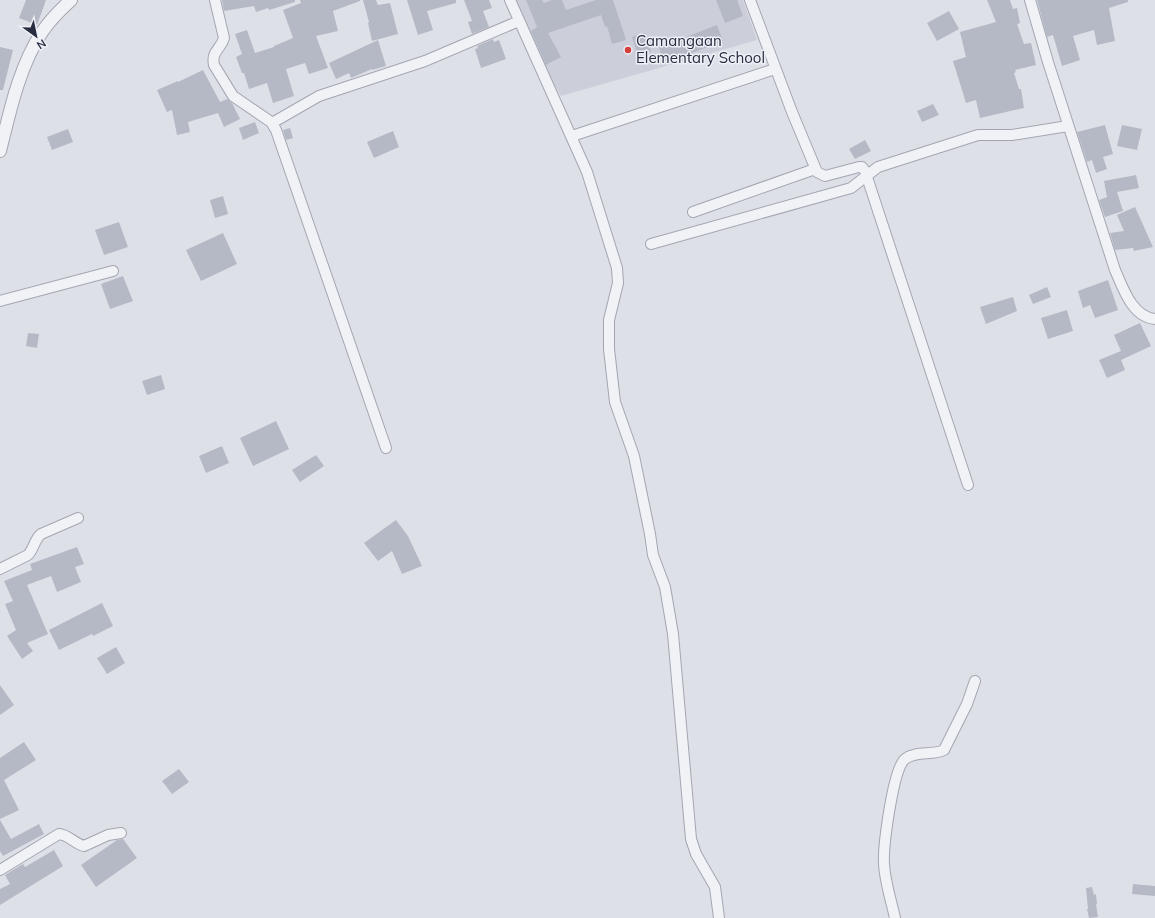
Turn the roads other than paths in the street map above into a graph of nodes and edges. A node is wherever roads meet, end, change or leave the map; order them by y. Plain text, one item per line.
1 (71, 0) edge
2 (215, 0) edge
3 (510, 0) edge
4 (750, 0) edge
5 (1030, 0) edge
6 (519, 21) junction
7 (775, 69) junction
8 (272, 123) junction
9 (1068, 126) junction
10 (2, 134) edge
11 (572, 136) junction
12 (0, 151) edge
13 (815, 169) junction
14 (867, 176) junction
15 (693, 212) dead end
16 (651, 244) dead end
17 (113, 271) dead end
18 (0, 301) edge
19 (1155, 319) edge
20 (386, 448) dead end
21 (968, 486) dead end
22 (78, 518) dead end
23 (0, 569) edge
24 (975, 681) dead end
25 (121, 832) dead end
26 (0, 870) edge
27 (719, 918) edge
28 (895, 918) edge

1 - 10 street
2 - 8 street
3 - 6 street
4 - 7 street
5 - 9 street
6 - 8 street
6 - 11 street
7 - 11 street
7 - 13 street
8 - 20 street
9 - 14 street
9 - 19 street
10 - 12 street
11 - 27 street
13 - 14 street
13 - 15 street
14 - 16 street
14 - 21 street
17 - 18 street
22 - 23 street
24 - 28 street
25 - 26 street

